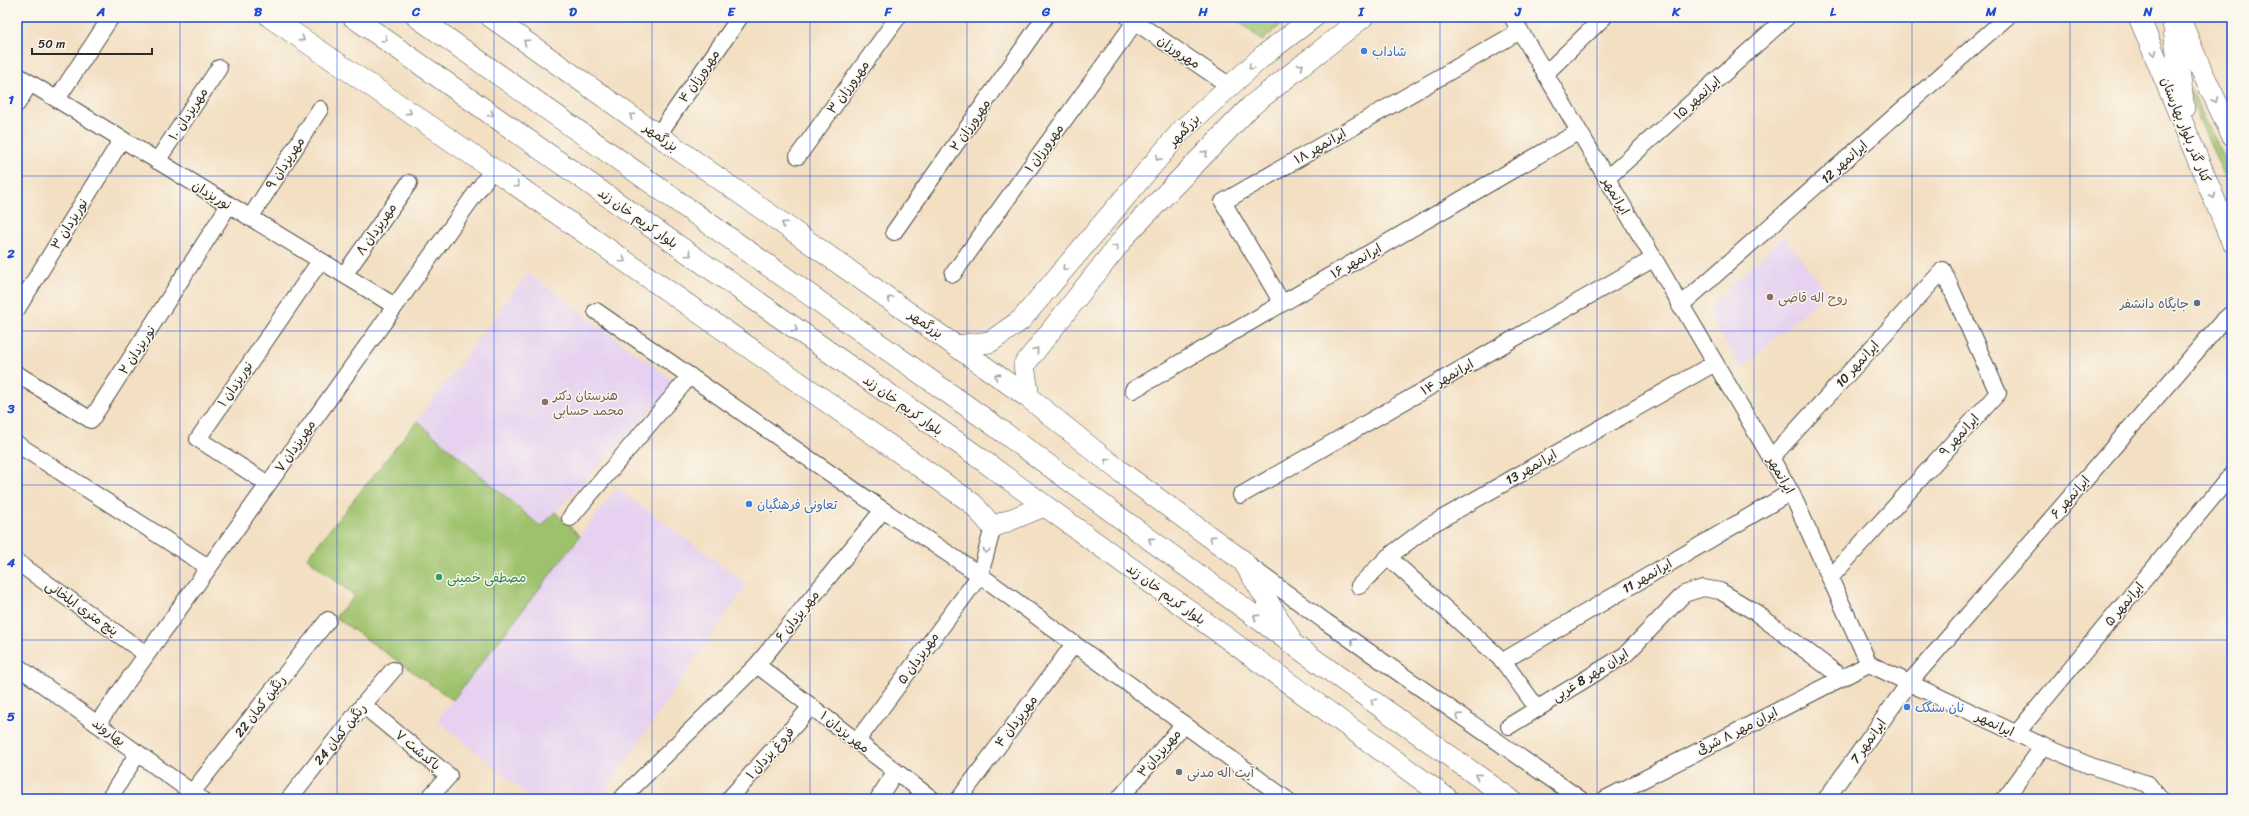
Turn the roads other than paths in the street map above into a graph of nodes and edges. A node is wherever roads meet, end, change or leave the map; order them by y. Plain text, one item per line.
1 (111, 17) edge
2 (270, 17) edge
3 (353, 17) edge
4 (417, 17) edge
5 (491, 17) edge
6 (740, 17) edge
7 (898, 17) edge
8 (1045, 17) edge
9 (1314, 17) edge
10 (1363, 17) edge
11 (1512, 17) edge
12 (1604, 17) edge
13 (1787, 17) edge
14 (2007, 17) edge
15 (2139, 17) edge
16 (2173, 17) edge
17 (2179, 17) edge
18 (1132, 19) edge
19 (1520, 31) junction
20 (219, 68) dead end
21 (1545, 74) junction
22 (24, 79) edge
23 (1230, 86) junction
24 (57, 99) junction
25 (17, 104) edge
26 (320, 109) dead end
27 (1578, 132) junction
28 (2188, 134) junction
29 (658, 135) junction
30 (2232, 135) edge
31 (122, 139) junction
32 (798, 156) dead end
33 (157, 161) junction
34 (493, 169) junction
35 (1606, 179) junction
36 (409, 183) dead end
37 (229, 205) junction
38 (1113, 210) junction
39 (250, 218) junction
40 (1135, 226) junction
41 (894, 232) dead end
42 (2232, 242) edge
43 (1653, 259) junction
44 (320, 260) junction
45 (1943, 270) joint
46 (953, 274) dead end
47 (344, 275) junction
48 (1282, 303) junction
49 (394, 306) junction
50 (1680, 306) junction
51 (17, 309) edge
52 (596, 311) dead end
53 (2232, 313) edge
54 (956, 346) junction
55 (1714, 363) junction
56 (17, 374) edge
57 (690, 376) junction
58 (1133, 390) dead end
59 (1029, 398) junction
60 (17, 444) edge
61 (1771, 458) junction
62 (2232, 474) edge
63 (268, 484) junction
64 (1791, 492) junction
65 (1241, 495) dead end
66 (1044, 506) junction
67 (883, 510) junction
68 (570, 518) dead end
69 (993, 527) junction
70 (1388, 557) junction
71 (1243, 561) junction
72 (17, 562) edge
73 (208, 568) junction
74 (980, 575) junction
75 (1830, 578) junction
76 (1359, 586) dead end
77 (328, 620) dead end
78 (1074, 644) junction
79 (1294, 645) junction
80 (146, 654) junction
81 (1503, 661) junction
82 (1869, 664) junction
83 (757, 665) junction
84 (17, 666) edge
85 (393, 670) dead end
86 (1841, 678) junction
87 (1909, 683) junction
88 (363, 705) junction
89 (811, 707) junction
90 (1537, 708) junction
91 (97, 724) junction
92 (1184, 724) junction
93 (1509, 726) dead end
94 (2016, 734) junction
95 (857, 741) junction
96 (2043, 746) junction
97 (138, 753) junction
98 (895, 772) junction
99 (193, 797) edge
100 (109, 799) edge
101 (289, 799) edge
102 (428, 799) edge
103 (621, 799) edge
104 (729, 799) edge
105 (878, 799) edge
106 (932, 799) edge
107 (959, 799) edge
108 (1119, 799) edge
109 (1286, 799) edge
110 (1448, 799) edge
111 (1510, 799) edge
112 (1580, 799) edge
113 (1606, 799) edge
114 (1826, 799) edge
115 (2005, 799) edge
116 (2160, 799) edge

1 - 24 street
2 -> 34 main road
3 -> 66 main road, بلوار کریم خان زند
79 -> 4 main road
29 -> 5 main road, بزرگمهر
6 - 29 street, مهرورزان ۴
7 - 32 street, مهرورزان ۳
8 - 41 street, مهرورزان ۲
9 -> 23 main road, بزرگمهر
40 -> 10 main road
11 - 19 street, ایرانمهر
12 - 21 street
13 - 35 street, ایرانمهر ۱۵
14 - 50 street, ایرانمهر 12
15 -> 28 main road, کنار گذر بلوار بهارستان
16 - 28 main road
17 -> 30 main road
18 - 23 street, مهرورزان
18 - 46 street, مهرورزان ۱
19 - 21 street, ایرانمهر
19 - 48 street, ایرانمهر ۱۸
20 - 33 street, مهریزدان ۱۰
21 - 27 street, ایرانمهر
22 - 24 street, نوریزدان
22 - 25 street
23 -> 38 main road, بزرگمهر
24 - 31 street, نوریزدان
26 - 39 street, مهریزدان ۹
27 - 35 street, ایرانمهر
27 - 48 street, ایرانمهر ۱۶
28 -> 42 main road, کنار گذر بلوار بهارستان
54 -> 29 main road, بزرگمهر
31 - 33 street, نوریزدان
31 - 51 street, نوریزدان ۳
33 - 37 street, نوریزدان
34 - 49 street, مهریزدان ۷
34 -> 69 main road
35 - 43 street, ایرانمهر
36 - 47 street, مهریزدان ۸
37 - 39 street, نوریزدان
37 - 56 street, نوریزدان ۲
38 - 40 main road
38 -> 54 main road, بزرگمهر
39 - 44 street, نوریزدان
59 -> 40 main road
43 - 50 street, ایرانمهر
43 - 65 street, ایرانمهر ۱۴
44 - 47 street, نوریزدان
44 - 63 street, نوریزدان ۱
45 - 61 street, ایرانمهر 10
45 - 75 street, ایرانمهر ۹
47 - 49 street, نوریزدان
48 - 58 street, ایرانمهر ۱۶
49 - 63 street, مهریزدان ۷
50 - 55 street, ایرانمهر
52 - 57 street
53 - 87 street, ایرانمهر ۶
59 -> 54 main road
55 - 61 street, ایرانمهر
55 - 70 street, ایرانمهر 13
57 - 67 street
57 - 68 street
71 -> 59 main road
60 - 73 street
61 - 64 street, ایرانمهر
62 - 94 street, ایرانمهر ۵
63 - 73 street, مهریزدان ۷
64 - 75 street, ایرانمهر
64 - 81 street, ایرانمهر 11
66 - 69 main road
66 - 110 main road, بلوار کریم خان زند
67 - 74 street
67 - 83 street, مهر یزدان ۶
69 -> 74 street
70 - 76 street, ایرانمهر 13
70 - 81 street
71 - 79 main road
112 -> 71 street
72 - 80 street, پنج متری ایلخانی
73 - 80 street, مهریزدان ۷
74 - 78 street
74 - 95 street, مهریزدان ۵
75 - 82 street, ایرانمهر
77 - 99 street, رنگین کمان 22
78 - 92 street
78 - 107 street, مهریزدان ۴
111 -> 79 main road
80 - 91 street, مهریزدان ۷
81 - 90 street
82 - 86 street, ایران مهر ٨ شرقی
82 - 87 street, ایرانمهر
83 - 89 street, مهر یزدان ۱
83 - 103 street, مهر یزدان ۶
84 - 91 street, بهاروند
85 - 88 street, رنگین کمان 24
86 - 90 street, ایران مهر 8 غربی
86 - 113 street, ایران مهر ٨ شرقی
87 - 94 street, ایرانمهر
87 - 114 street, ایرانمهر 7
88 - 101 street, رنگین کمان 24
88 - 102 street, پاکدشت ۷
89 - 95 street, مهر یزدان ۱
89 - 104 street, فروغ یزدان ۱
90 - 93 street, ایران مهر 8 غربی
91 - 97 street, بهاروند
92 - 108 street, مهریزدان۳
92 - 109 street
94 - 96 street, ایرانمهر
95 - 98 street, مهر یزدان ۱
96 - 115 street
96 - 116 street, ایرانمهر
97 - 99 street, بهاروند
97 - 100 street
98 - 105 street
98 - 106 street, مهر یزدان ۱

